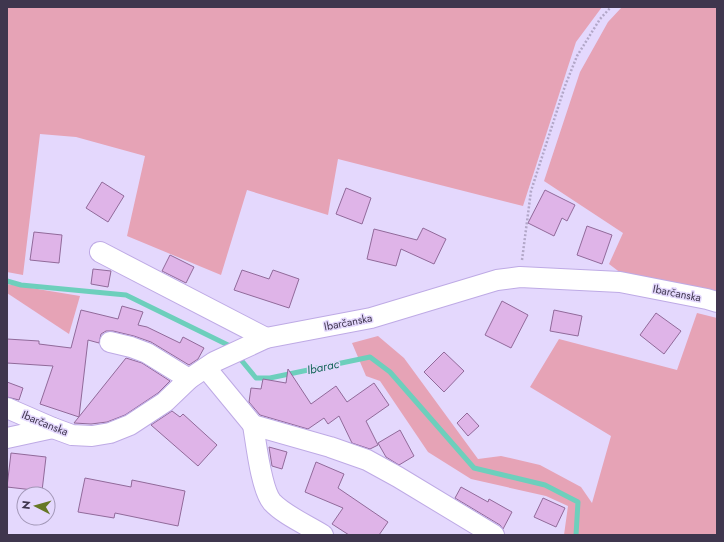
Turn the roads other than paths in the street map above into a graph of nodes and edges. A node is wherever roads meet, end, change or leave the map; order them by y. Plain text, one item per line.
1 (100, 252) dead end
2 (717, 302) edge
3 (266, 338) junction
4 (110, 342) dead end
5 (210, 365) junction
6 (189, 379) junction
7 (7, 408) edge
8 (253, 425) junction
9 (53, 428) junction
10 (7, 438) edge
11 (323, 535) edge
12 (494, 535) edge

1 - 3 street
2 - 3 street, Ibarčanska
3 - 5 street, Ibarčanska
4 - 6 street
5 - 6 street, Ibarčanska
5 - 8 street
6 - 9 street, Ibarčanska
7 - 9 street, Ibarčanska
8 - 11 street
8 - 12 street
9 - 10 street

